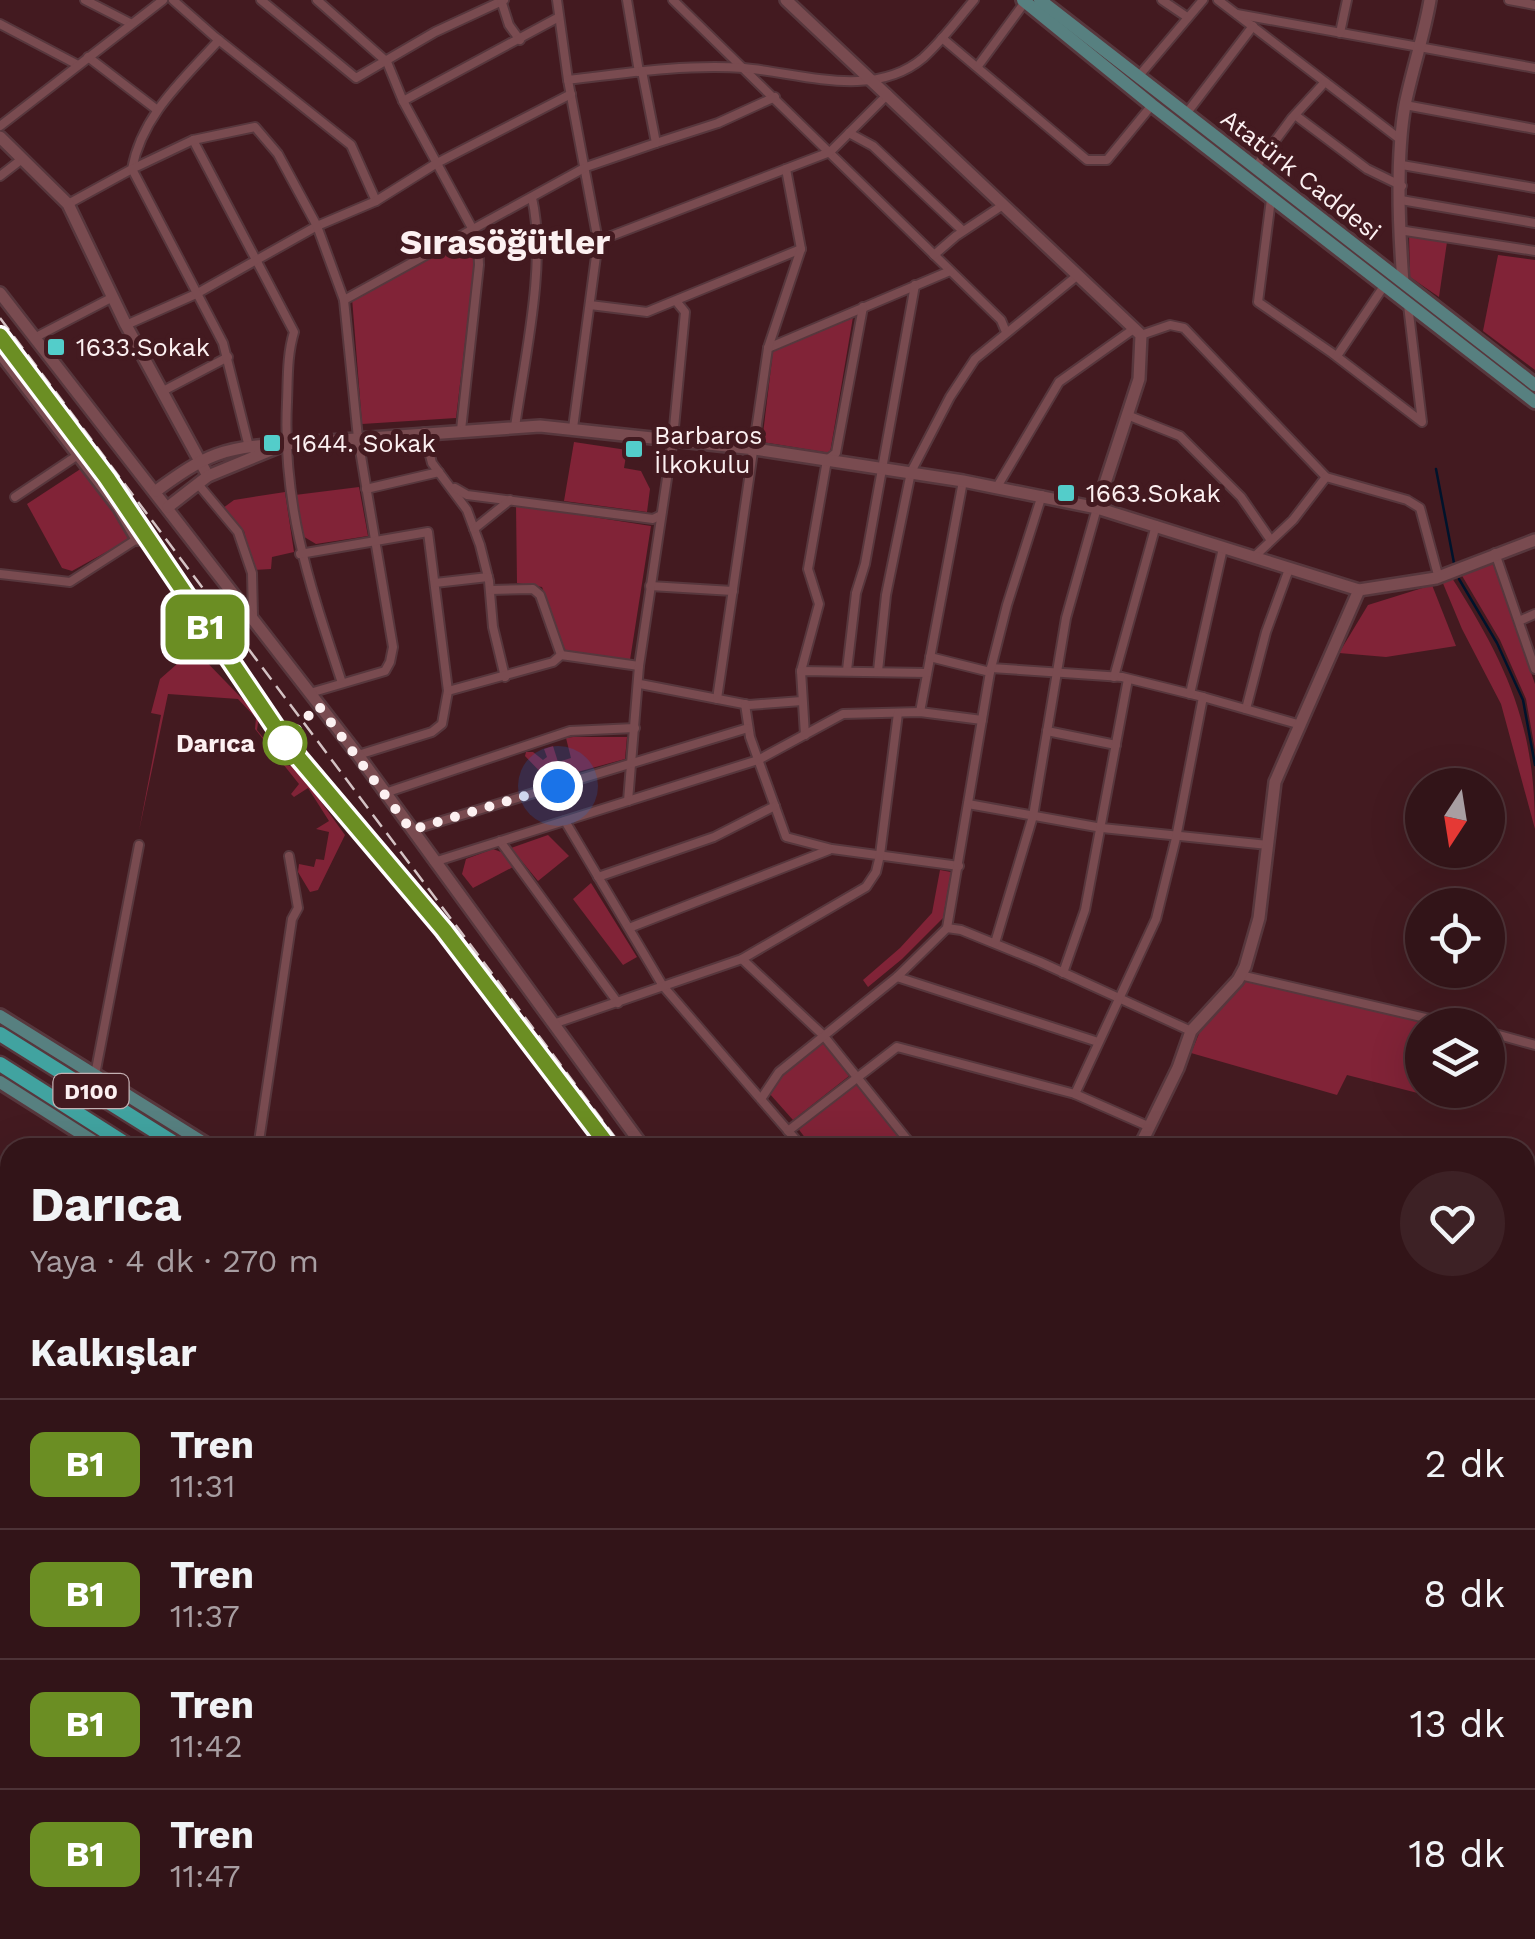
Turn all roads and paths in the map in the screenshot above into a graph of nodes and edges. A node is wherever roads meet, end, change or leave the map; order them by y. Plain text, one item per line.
1 (85, 0) edge
2 (163, 0) edge
3 (173, 0) edge
4 (261, 0) edge
5 (317, 0) edge
6 (502, 0) edge
7 (557, 0) edge
8 (627, 0) edge
9 (673, 0) edge
10 (786, 0) edge
11 (974, 0) edge
12 (1040, 0) edge
13 (1162, 0) edge
14 (1203, 0) edge
15 (1218, 0) edge
16 (1346, 0) edge
17 (1430, 0) edge
18 (1508, 0) edge
19 (1024, 1) edge
20 (1535, 5) edge
21 (1237, 14) junction
22 (559, 17) junction
23 (1187, 17) junction
24 (130, 23) junction
25 (1253, 26) junction
26 (1, 27) edge
27 (1340, 33) junction
28 (942, 38) junction
29 (219, 40) junction
30 (520, 40) junction
31 (1422, 47) junction
32 (88, 57) junction
33 (387, 62) junction
34 (78, 65) junction
35 (978, 66) junction
36 (744, 68) junction
37 (1535, 68) edge
38 (640, 71) junction
39 (1138, 77) junction
40 (568, 80) junction
41 (873, 80) junction
42 (1325, 82) junction
43 (570, 94) junction
44 (888, 94) junction
45 (775, 97) junction
46 (403, 100) junction
47 (1405, 105) junction
48 (1152, 106) junction
49 (156, 109) junction
50 (1186, 114) junction
51 (1295, 115) junction
52 (0, 126) edge
53 (1535, 129) edge
54 (849, 133) junction
55 (0, 137) edge
56 (193, 140) junction
57 (1402, 141) junction
58 (656, 142) junction
59 (830, 152) junction
60 (22, 159) junction
61 (437, 163) junction
62 (1402, 166) junction
63 (586, 167) junction
64 (1255, 168) junction
65 (786, 169) junction
66 (132, 170) junction
67 (0, 176) edge
68 (1402, 186) junction
69 (1535, 188) edge
70 (532, 198) junction
71 (1271, 198) junction
72 (1401, 200) junction
73 (376, 201) junction
74 (68, 204) junction
75 (1003, 205) junction
76 (1535, 223) edge
77 (318, 226) junction
78 (1399, 230) junction
79 (474, 231) junction
80 (964, 231) junction
81 (598, 241) junction
82 (801, 250) junction
83 (1535, 252) edge
84 (934, 255) junction
85 (258, 261) junction
86 (950, 271) junction
87 (1079, 274) junction
88 (1403, 282) junction
89 (915, 285) junction
90 (1384, 286) junction
91 (0, 293) edge
92 (196, 294) junction
93 (114, 296) junction
94 (344, 300) junction
95 (676, 301) junction
96 (590, 305) junction
97 (1408, 305) junction
98 (863, 307) junction
99 (126, 325) junction
100 (1006, 332) junction
101 (1138, 332) junction
102 (36, 337) junction
103 (768, 348) junction
104 (0, 352) edge
105 (1337, 356) junction
106 (228, 357) junction
107 (1535, 385) edge
108 (163, 391) junction
109 (1535, 402) edge
110 (1127, 415) junction
111 (515, 427) junction
112 (573, 428) junction
113 (461, 430) junction
114 (424, 432) junction
115 (358, 438) junction
116 (673, 438) junction
117 (286, 444) junction
118 (755, 449) junction
119 (250, 450) junction
120 (78, 455) junction
121 (199, 459) junction
122 (828, 460) junction
123 (883, 468) junction
124 (438, 472) junction
125 (912, 472) junction
126 (1326, 477) junction
127 (203, 480) junction
128 (963, 481) junction
129 (448, 484) junction
130 (997, 488) junction
131 (366, 489) junction
132 (156, 491) junction
133 (1042, 495) junction
134 (15, 496) dead end
135 (510, 500) junction
136 (168, 507) junction
137 (1098, 508) junction
138 (661, 515) junction
139 (1156, 525) junction
140 (474, 529) junction
141 (137, 539) joint
142 (1270, 540) junction
143 (1535, 540) edge
144 (374, 544) junction
145 (1223, 548) junction
146 (1495, 553) junction
147 (300, 554) junction
148 (1254, 557) junction
149 (1289, 569) junction
150 (0, 574) edge
151 (488, 577) junction
152 (1436, 578) junction
153 (434, 583) junction
154 (650, 586) junction
155 (490, 590) junction
156 (1359, 590) junction
157 (733, 591) junction
158 (1535, 614) edge
159 (253, 616) junction
160 (1519, 621) junction
161 (560, 656) junction
162 (930, 658) junction
163 (639, 666) junction
164 (1535, 669) edge
165 (847, 670) junction
166 (990, 670) junction
167 (1058, 671) junction
168 (801, 672) junction
169 (878, 672) junction
170 (927, 673) junction
171 (1114, 676) junction
172 (505, 677) junction
173 (1128, 679) junction
174 (342, 684) junction
175 (640, 684) junction
176 (448, 691) junction
177 (310, 692) junction
178 (1190, 694) junction
179 (1202, 697) junction
180 (717, 699) junction
181 (802, 700) junction
182 (744, 704) junction
183 (1246, 709) junction
184 (898, 712) junction
185 (920, 712) junction
186 (982, 720) junction
187 (1301, 725) junction
188 (635, 728) junction
189 (748, 728) junction
190 (1047, 731) junction
191 (805, 734) junction
192 (1116, 745) junction
193 (358, 754) junction
194 (758, 760) junction
195 (632, 764) junction
196 (385, 793) junction
197 (628, 802) junction
198 (968, 804) junction
199 (775, 806) junction
200 (1033, 816) junction
201 (565, 821) junction
202 (1102, 828) junction
203 (411, 830) junction
204 (1176, 838) junction
205 (500, 842) junction
206 (1268, 844) junction
207 (139, 845) dead end
208 (832, 849) junction
209 (880, 855) junction
210 (289, 856) dead end
211 (434, 862) junction
212 (958, 866) junction
213 (598, 877) junction
214 (628, 928) junction
215 (947, 928) junction
216 (995, 944) junction
217 (742, 960) junction
218 (1064, 972) junction
219 (1240, 975) junction
220 (896, 976) junction
221 (663, 986) junction
222 (1118, 997) junction
223 (618, 1003) junction
224 (1405, 1013) edge
225 (0, 1016) edge
226 (553, 1024) junction
227 (1191, 1031) junction
228 (0, 1034) edge
229 (823, 1036) junction
230 (1505, 1037) edge
231 (1098, 1042) junction
232 (1535, 1046) edge
233 (0, 1064) edge
234 (95, 1075) junction
235 (856, 1076) junction
236 (0, 1082) edge
237 (1075, 1094) junction
238 (761, 1099) junction
239 (1150, 1127) junction
240 (788, 1131) junction
241 (88, 1138) edge
242 (116, 1138) edge
243 (166, 1138) edge
244 (196, 1138) edge
245 (259, 1138) edge
246 (637, 1138) edge
247 (794, 1138) edge
248 (906, 1138) edge
249 (1144, 1138) edge

1 - 24 street
2 - 24 street
3 - 29 street
4 - 33 street
5 - 33 street
6 - 30 street
6 - 33 street
7 - 22 street
8 - 38 street
9 - 36 street
10 - 41 street
11 - 28 street
12 - 39 main road, Atatürk Caddesi
13 - 23 street
14 - 23 street
15 - 21 street
16 - 27 street
17 - 31 street
18 - 20 street
19 - 35 street
19 - 48 main road
21 - 25 street
21 - 27 street
22 - 30 street
22 - 40 street
23 - 39 street
24 - 32 street
25 - 42 street
25 - 50 street
26 - 34 street
27 - 31 street
28 - 35 street
28 - 41 street
29 - 49 street
29 - 73 street
30 - 46 street
31 - 37 street
31 - 47 street
32 - 34 street
32 - 49 street
33 - 46 street
34 - 52 street
35 - 48 street
36 - 38 street
36 - 41 street
36 - 45 street
38 - 40 street
38 - 58 street
39 - 50 main road, Atatürk Caddesi
40 - 43 street
41 - 44 street
42 - 51 street
42 - 57 street
43 - 61 street
43 - 63 street
44 - 54 street
44 - 75 street
45 - 58 street
45 - 59 street
46 - 61 street
47 - 53 street
47 - 57 street
48 - 71 main road
49 - 66 street
50 - 64 main road, Atatürk Caddesi
51 - 64 street
51 - 68 street
54 - 59 street
54 - 80 street
55 - 60 street
56 - 66 street
56 - 77 street
56 - 85 street
57 - 62 street
58 - 63 street
59 - 65 street
59 - 84 street
60 - 67 street
60 - 74 street
61 - 73 street
61 - 79 street
62 - 68 street
62 - 69 street
63 - 70 street
63 - 81 street
64 - 88 main road, Atatürk Caddesi
65 - 81 street
65 - 82 street
66 - 74 street
66 - 92 street
68 - 72 street
70 - 79 street
70 - 111 street
71 - 90 main road
71 - 105 street
72 - 76 street
72 - 78 street
73 - 77 street
74 - 93 street
75 - 80 street
75 - 87 street
77 - 85 street
77 - 94 street
78 - 83 street
78 - 88 street
79 - 94 street
79 - 113 street
80 - 84 street
81 - 96 street
82 - 95 street
82 - 103 street
84 - 86 street
85 - 92 street
85 - 117 street
86 - 89 street
86 - 100 street
87 - 100 street
87 - 101 street
88 - 107 main road, Atatürk Caddesi
89 - 98 street
89 - 123 street
90 - 97 main road
90 - 105 street
91 - 102 street
92 - 99 street
92 - 106 street
93 - 99 street
93 - 102 street
94 - 115 street
95 - 96 street
95 - 116 street
96 - 112 street
97 - 105 street
97 - 109 main road
98 - 103 street
98 - 122 street
99 - 108 street
100 - 125 street
101 - 110 street
101 - 126 street
101 - 130 street
102 - 132 street
103 - 118 street
104 - 120 street
106 - 108 street
106 - 119 street
108 - 121 street
110 - 137 street
110 - 142 street
111 - 112 street
111 - 113 street
112 - 116 street
113 - 114 street
114 - 115 street
114 - 124 street
115 - 117 street
115 - 131 street
116 - 118 street
116 - 138 street
117 - 119 street
117 - 147 street
118 - 122 street
118 - 157 street
119 - 121 street
119 - 127 street
120 - 134 street
120 - 141 street
121 - 127 street
121 - 132 street
122 - 123 street
122 - 168 street
123 - 125 street
123 - 165 street
124 - 129 street
124 - 131 street
125 - 128 street
125 - 169 street
126 - 142 street
126 - 152 street
127 - 136 street
127 - 159 street
128 - 130 street
128 - 162 street
129 - 135 street
129 - 140 street
130 - 133 street
131 - 144 street
132 - 136 street
133 - 137 street
133 - 166 street
135 - 138 street
135 - 140 street
136 - 159 street
137 - 139 street
137 - 167 street
138 - 154 street
139 - 145 street
139 - 171 street
140 - 151 street
141 - 150 street
142 - 148 street
143 - 146 street
144 - 147 street
144 - 153 street
144 - 174 street
145 - 148 street
145 - 178 street
146 - 152 street
146 - 160 street
147 - 174 street
148 - 149 street
149 - 156 street
149 - 183 street
151 - 153 street
151 - 155 street
152 - 156 street
153 - 176 street
154 - 157 street
154 - 163 street
155 - 161 street
155 - 172 street
156 - 187 street
157 - 180 street
158 - 160 street
159 - 177 street
160 - 164 street
161 - 163 street
161 - 172 street
162 - 166 street
162 - 170 street
163 - 175 street
165 - 168 street
165 - 169 street
166 - 167 street
166 - 186 street
167 - 171 street
167 - 190 street
168 - 181 street
169 - 170 street
170 - 185 street
171 - 173 street
172 - 176 street
173 - 178 street
173 - 192 street
174 - 177 street
175 - 180 street
175 - 188 street
176 - 193 street
177 - 193 street
178 - 179 street
179 - 183 street
179 - 204 street
180 - 182 street
181 - 182 street
181 - 191 street
182 - 189 street
183 - 187 street
184 - 185 street
184 - 191 street
184 - 209 street
185 - 186 street
186 - 198 street
187 - 206 street
188 - 195 street
188 - 196 street
189 - 194 street
189 - 195 street
190 - 192 street
190 - 200 street
191 - 194 street
192 - 202 street
193 - 196 street
194 - 197 street
194 - 199 street
195 - 197 street
195 - 203 street
196 - 203 street
197 - 201 street
198 - 200 street
198 - 212 street
199 - 208 street
199 - 213 street
200 - 202 street
200 - 216 street
201 - 205 street
201 - 213 street
202 - 204 street
202 - 218 street
203 - 211 street
204 - 206 street
204 - 222 street
205 - 211 street
205 - 223 street
206 - 219 street
207 - 234 street
208 - 209 street
208 - 214 street
209 - 212 street
209 - 217 street
210 - 245 street
211 - 226 street
212 - 215 street
213 - 214 street
214 - 221 street
215 - 216 street
215 - 220 street
216 - 218 street
217 - 221 street
217 - 229 street
218 - 222 street
219 - 224 street
219 - 227 street
220 - 229 street
220 - 231 street
221 - 223 street
221 - 238 street
222 - 227 street
222 - 231 street
223 - 226 street
225 - 234 main road
226 - 246 street
227 - 239 street
228 - 243 highway, D100
229 - 235 street
229 - 238 street
230 - 232 street
231 - 237 street
233 - 242 highway, D100
234 - 244 main road
235 - 237 street
235 - 240 street
235 - 248 street
236 - 241 main road
237 - 239 street
238 - 240 street
239 - 249 street
240 - 247 street

